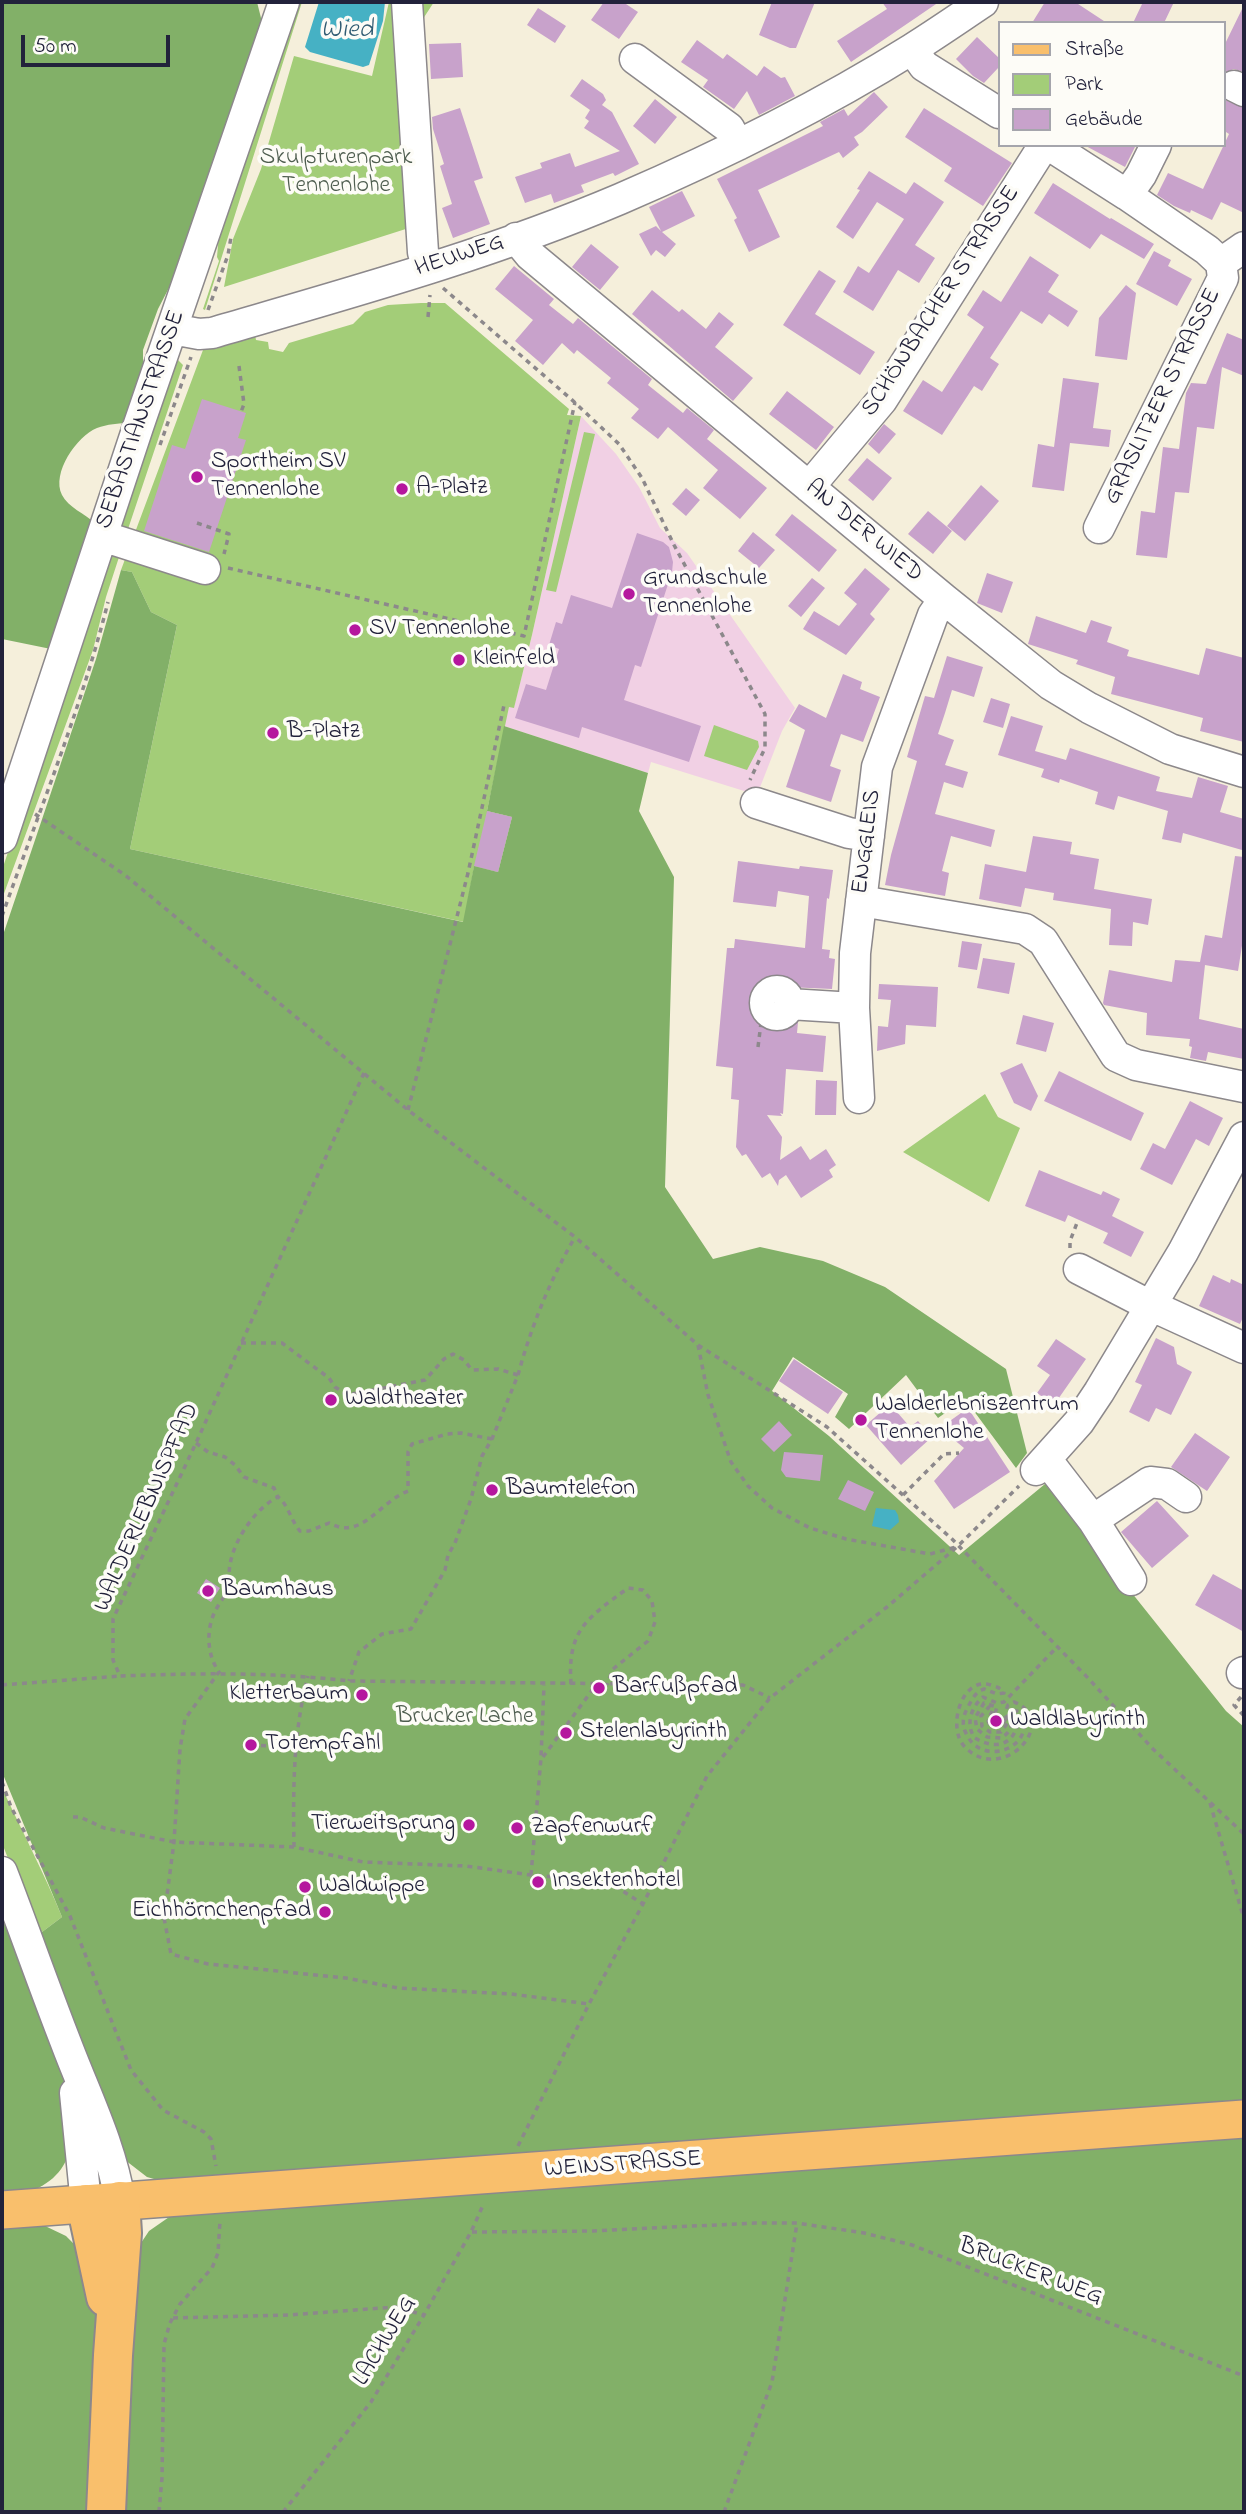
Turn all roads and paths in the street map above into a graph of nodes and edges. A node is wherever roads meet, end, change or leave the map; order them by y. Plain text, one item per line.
1 (284, 2) edge
2 (407, 2) edge
3 (982, 2) edge
4 (912, 50) junction
5 (635, 59) dead end
6 (998, 112) edge
7 (738, 145) junction
8 (1046, 147) edge
9 (1050, 147) edge
10 (1155, 147) edge
11 (1127, 195) junction
12 (231, 235) dead end
13 (516, 238) junction
14 (1233, 255) edge
15 (428, 273) junction
16 (428, 317) dead end
17 (186, 331) junction
18 (239, 366) dead end
19 (575, 402) junction
20 (242, 412) dead end
21 (158, 452) dead end
22 (809, 487) junction
23 (197, 523) dead end
24 (1099, 527) dead end
25 (102, 536) junction
26 (226, 547) dead end
27 (205, 569) joint
28 (109, 599) dead end
29 (944, 599) junction
30 (504, 705) dead end
31 (1244, 772) edge
32 (752, 794) joint
33 (40, 816) junction
34 (869, 836) junction
35 (2, 838) edge
36 (861, 901) junction
37 (2, 916) edge
38 (778, 1006) joint
39 (854, 1008) junction
40 (758, 1047) dead end
41 (363, 1073) junction
42 (1244, 1087) edge
43 (859, 1098) dead end
44 (408, 1110) junction
45 (1244, 1137) edge
46 (575, 1237) junction
47 (1079, 1269) dead end
48 (1152, 1304) junction
49 (241, 1343) junction
50 (698, 1345) junction
51 (1244, 1348) edge
52 (518, 1375) junction
53 (492, 1439) junction
54 (196, 1443) junction
55 (959, 1453) dead end
56 (1041, 1465) junction
57 (903, 1495) junction
58 (278, 1497) junction
59 (1186, 1497) dead end
60 (1093, 1520) junction
61 (958, 1546) junction
62 (1131, 1580) dead end
63 (1057, 1647) junction
64 (219, 1672) junction
65 (120, 1676) junction
66 (307, 1676) junction
67 (1243, 1679) edge
68 (349, 1681) junction
69 (571, 1684) junction
70 (2, 1685) edge
71 (544, 1685) junction
72 (596, 1685) junction
73 (607, 1685) junction
74 (770, 1698) junction
75 (1244, 1716) edge
76 (996, 1719) dead end
77 (251, 1745) dead end
78 (296, 1747) junction
79 (541, 1758) junction
80 (2, 1782) edge
81 (1209, 1802) junction
82 (73, 1818) dead end
83 (1244, 1834) edge
84 (174, 1842) junction
85 (294, 1847) junction
86 (2, 1872) edge
87 (531, 1875) junction
88 (643, 1904) junction
89 (1244, 1919) edge
90 (589, 2004) junction
91 (1244, 2119) edge
92 (216, 2168) dead end
93 (496, 2176) junction
94 (103, 2202) junction
95 (2, 2210) edge
96 (220, 2221) dead end
97 (797, 2223) junction
98 (471, 2232) junction
99 (424, 2315) junction
100 (173, 2318) junction
101 (1244, 2376) edge
102 (106, 2512) edge
103 (159, 2512) edge
104 (284, 2512) edge
105 (724, 2512) edge

1 - 17 street, SEBASTIANSTRASSE
2 - 15 street
3 - 4 street, HEUWEG
4 - 6 street
4 - 7 street, HEUWEG
5 - 7 street
7 - 13 street, HEUWEG
8 - 22 street, SCHÖNBACHER STRASSE
9 - 11 street, GRASLITZER STRASSE
10 - 11 street
11 - 14 street, GRASLITZER STRASSE
12 - 17 path
13 - 15 street, HEUWEG
13 - 22 street, AN DER WIED
14 - 24 street, GRASLITZER STRASSE
15 - 16 path
15 - 17 street, HEUWEG
15 - 19 path
17 - 21 path
17 - 25 street, SEBASTIANSTRASSE
18 - 20 path
19 - 27 path
19 - 32 path
22 - 29 street, AN DER WIED
23 - 26 path
25 - 27 street
25 - 35 street, SEBASTIANSTRASSE
28 - 33 path
29 - 31 street, AN DER WIED
29 - 34 street, ENGGLEIS
30 - 44 path
32 - 34 street
33 - 37 path
33 - 41 path
34 - 36 street, ENGGLEIS
36 - 39 street, ENGGLEIS
36 - 42 street
38 - 39 street
38 - 40 path
39 - 43 street, ENGGLEIS
41 - 44 path
41 - 49 path, WALDERLEBNISPFAD
44 - 46 path
45 - 48 street
46 - 50 path
46 - 52 path
47 - 48 street
48 - 51 street
48 - 56 street
49 - 52 path
49 - 54 path, WALDERLEBNISPFAD
50 - 57 path
50 - 61 path
52 - 53 path
53 - 58 path
53 - 68 path
54 - 58 path
54 - 65 path, WALDERLEBNISPFAD
55 - 57 path
56 - 60 street
56 - 61 path, LACHWEG
57 - 61 path
58 - 64 path
59 - 60 street
60 - 62 street
61 - 63 path
61 - 74 path, LACHWEG
63 - 76 path
63 - 81 path
64 - 65 path
64 - 66 path
64 - 84 path
65 - 70 path
66 - 68 path
66 - 78 path
67 - 75 path
68 - 71 path
69 - 71 path
69 - 72 path
69 - 73 path
71 - 79 path
72 - 73 path
72 - 79 path
73 - 74 path
74 - 88 path, LACHWEG
77 - 78 path
78 - 85 path
79 - 87 path
80 - 92 path
81 - 83 path
81 - 89 path
82 - 84 path
84 - 85 path
84 - 90 path
85 - 87 path
86 - 94 street
87 - 88 path
88 - 90 path, LACHWEG
90 - 93 path, LACHWEG
91 - 93 main road, WEINSTRASSE
93 - 94 main road, WEINSTRASSE
93 - 98 path, LACHWEG
94 - 95 main road, WEINSTRASSE
94 - 102 highway
96 - 100 path
97 - 98 path, BRUCKER WEG
97 - 101 path, BRUCKER WEG
97 - 105 path
98 - 99 path, LACHWEG
99 - 100 path
99 - 104 path, LACHWEG
100 - 103 path

